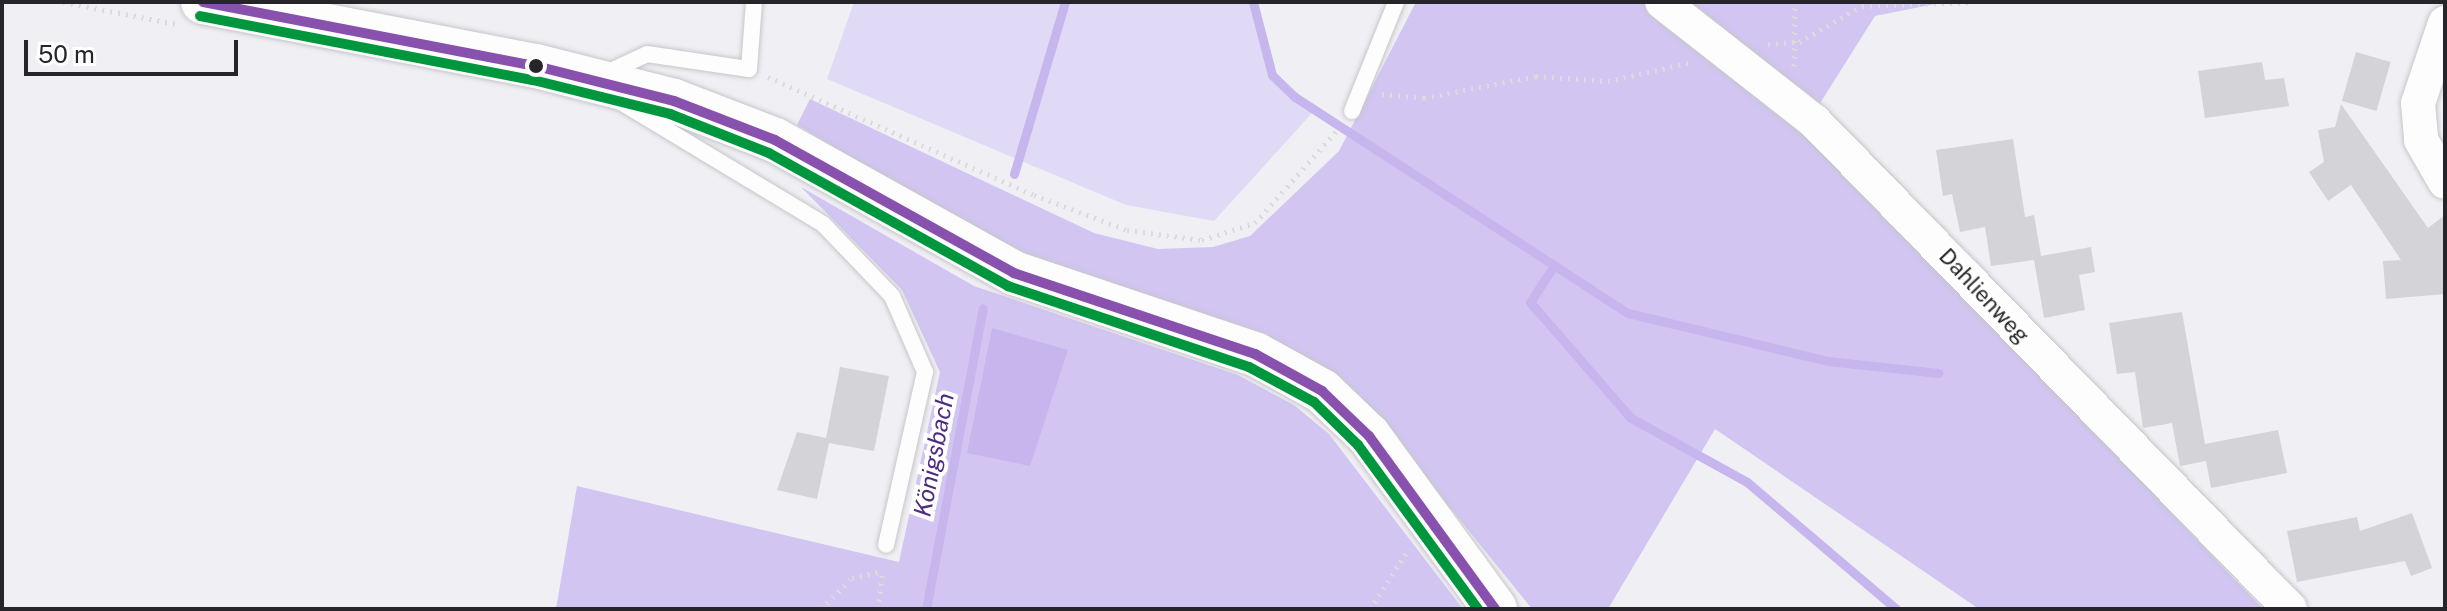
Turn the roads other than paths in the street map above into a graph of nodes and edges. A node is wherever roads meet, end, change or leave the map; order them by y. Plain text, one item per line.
1 (203, 2) edge
2 (754, 2) edge
3 (1396, 2) edge
4 (1662, 2) edge
5 (2445, 23) edge
6 (612, 85) junction
7 (1352, 111) road end
8 (2445, 182) edge
9 (886, 545) road end
10 (1495, 609) edge
11 (2290, 609) edge

1 - 6 main road
2 - 6 lane
3 - 7 lane
4 - 11 street, Dahlienweg
5 - 8 street
6 - 9 lane
6 - 10 main road

